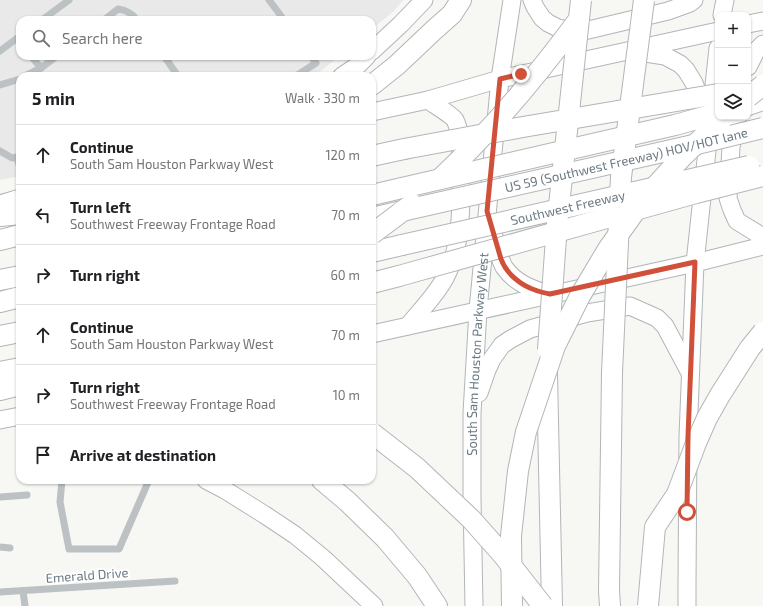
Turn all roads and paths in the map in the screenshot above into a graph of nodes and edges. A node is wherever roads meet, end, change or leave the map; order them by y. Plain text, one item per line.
1 (269, 0) edge
2 (424, 0) edge
3 (461, 0) edge
4 (512, 0) edge
5 (532, 0) edge
6 (581, 0) edge
7 (593, 0) edge
8 (644, 0) edge
9 (694, 0) edge
10 (725, 0) edge
11 (65, 1) edge
12 (723, 12) edge
13 (47, 16) edge
14 (109, 16) edge
15 (134, 16) edge
16 (281, 16) edge
17 (763, 21) edge
18 (751, 23) edge
19 (715, 32) edge
20 (16, 42) edge
21 (763, 44) edge
22 (376, 47) edge
23 (630, 50) junction
24 (0, 52) edge
25 (34, 60) edge
26 (52, 60) edge
27 (167, 60) edge
28 (314, 60) edge
29 (363, 60) edge
30 (751, 61) edge
31 (41, 68) junction
32 (33, 72) edge
33 (175, 72) edge
34 (302, 72) edge
35 (348, 72) edge
36 (500, 79) junction
37 (16, 80) edge
38 (376, 82) edge
39 (0, 85) edge
40 (763, 85) edge
41 (751, 88) edge
42 (715, 95) edge
43 (751, 95) edge
44 (428, 100) junction
45 (763, 100) edge
46 (751, 104) edge
47 (376, 111) edge
48 (715, 115) edge
49 (715, 118) edge
50 (717, 120) edge
51 (717, 120) edge
52 (736, 120) edge
53 (763, 128) edge
54 (0, 151) edge
55 (376, 155) edge
56 (16, 157) edge
57 (763, 163) edge
58 (763, 176) edge
59 (376, 194) edge
60 (16, 199) edge
61 (0, 204) edge
62 (487, 211) junction
63 (16, 214) edge
64 (0, 216) edge
65 (376, 217) edge
66 (376, 231) edge
67 (16, 236) edge
68 (763, 237) edge
69 (0, 240) edge
70 (763, 246) edge
71 (376, 251) edge
72 (695, 262) junction
73 (16, 277) edge
74 (0, 282) edge
75 (376, 282) edge
76 (16, 284) edge
77 (550, 294) junction
78 (16, 298) edge
79 (0, 302) edge
80 (478, 310) junction
81 (408, 326) junction
82 (763, 332) edge
83 (16, 333) edge
84 (376, 333) edge
85 (0, 336) edge
86 (16, 369) edge
87 (0, 372) edge
88 (690, 374) junction
89 (16, 377) edge
90 (0, 378) edge
91 (16, 385) edge
92 (0, 390) edge
93 (472, 413) junction
94 (16, 417) edge
95 (0, 420) edge
96 (16, 424) edge
97 (0, 425) edge
98 (376, 436) edge
99 (62, 484) edge
100 (147, 484) edge
101 (213, 484) edge
102 (327, 484) edge
103 (27, 495) dead end
104 (0, 497) edge
105 (0, 547) edge
106 (10, 548) dead end
107 (175, 581) dead end
108 (23, 591) junction
109 (0, 592) edge
110 (25, 606) edge
111 (374, 606) edge
112 (437, 606) edge
113 (474, 606) edge
114 (512, 606) edge
115 (543, 606) edge
116 (552, 606) edge
117 (610, 606) edge
118 (648, 606) edge
119 (688, 606) edge

1 - 16 street
2 - 22 main road
3 - 38 highway
4 - 36 main road, South Sam Houston Parkway West
5 - 9 main road
6 - 116 highway, bridge
7 - 66 highway, bridge
8 - 117 highway, bridge
10 - 12 main road
11 - 13 street
14 - 15 street
17 - 18 main road
19 - 23 main road
20 - 24 street
21 - 30 main road
23 - 36 main road
23 - 48 main road
25 - 31 street
26 - 31 street
27 - 33 street
28 - 34 street
29 - 35 main road
31 - 32 street
36 - 44 main road
36 - 62 main road, South Sam Houston Parkway West
37 - 39 street
40 - 41 highway, bridge
40 - 43 highway, bridge
42 - 55 highway, bridge
44 - 47 main road
44 - 81 main road
45 - 46 highway
49 - 59 highway, bridge
50 - 72 main road
51 - 114 highway, bridge
52 - 68 main road
53 - 65 highway, US 59 (Southwest Freeway) HOV/HOT lane, bridge
54 - 56 street
57 - 71 highway, Southwest Freeway, bridge
58 - 75 highway, bridge
60 - 61 main road
62 - 77 main road
62 - 80 main road, South Sam Houston Parkway West
63 - 64 highway
67 - 69 highway
70 - 72 main road
72 - 77 main road
72 - 88 main road
73 - 74 highway
74 - 76 highway
77 - 80 main road
78 - 79 highway
80 - 81 main road
80 - 93 main road, South Sam Houston Parkway West
81 - 84 main road
82 - 118 highway, bridge
83 - 85 highway
86 - 87 highway
88 - 93 main road
88 - 119 main road
89 - 90 highway
91 - 92 highway
93 - 113 main road, South Sam Houston Parkway West
94 - 95 main road
96 - 97 main road
98 - 115 highway, bridge
99 - 100 street
101 - 111 main road
102 - 112 highway
103 - 104 street
105 - 106 street
107 - 108 street, Emerald Drive
108 - 109 street, Emerald Drive
108 - 110 street

